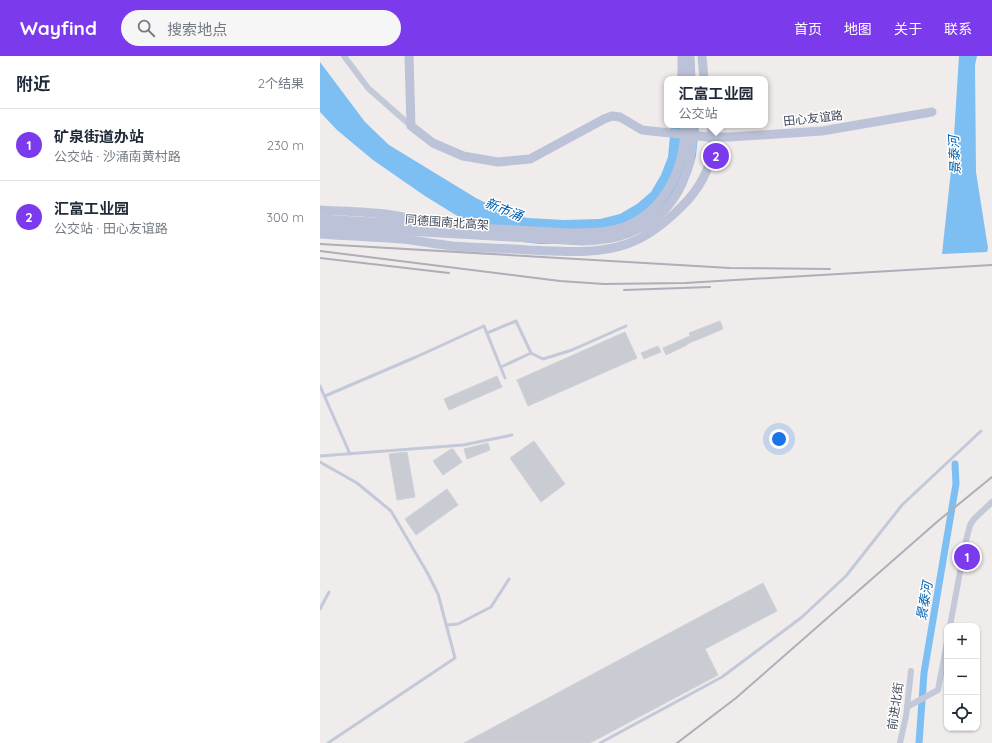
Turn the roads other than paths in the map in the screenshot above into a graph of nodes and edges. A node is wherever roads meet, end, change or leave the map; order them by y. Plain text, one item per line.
1 (344, 56) edge
2 (409, 56) edge
3 (682, 56) edge
4 (690, 56) edge
5 (702, 56) edge
6 (682, 76) edge
7 (691, 76) edge
8 (704, 76) edge
9 (932, 112) dead end
10 (410, 126) junction
11 (685, 128) edge
12 (694, 128) edge
13 (711, 128) edge
14 (711, 137) junction
15 (320, 210) edge
16 (412, 218) junction
17 (320, 219) edge
18 (320, 226) edge
19 (320, 234) edge
20 (402, 239) junction
21 (490, 247) junction
22 (626, 326) dead end
23 (487, 333) junction
24 (530, 353) junction
25 (500, 367) junction
26 (505, 378) dead end
27 (320, 386) edge
28 (324, 396) junction
29 (981, 431) dead end
30 (512, 435) dead end
31 (350, 454) junction
32 (320, 456) edge
33 (320, 462) edge
34 (992, 502) edge
35 (509, 579) dead end
36 (329, 592) dead end
37 (320, 609) edge
38 (951, 623) edge
39 (447, 625) junction
40 (944, 658) edge
41 (911, 671) dead end
42 (907, 707) junction
43 (328, 743) edge
44 (600, 743) edge
45 (900, 743) edge

1 - 10 street
2 - 10 street
3 - 6 street
4 - 7 street
5 - 8 street
9 - 14 street, 田心友谊路
10 - 14 street, 田心友谊路, bridge
11 - 17 street, 同德围南北高架, bridge
12 - 18 street, 同德围南北高架, bridge
13 - 14 street
14 - 21 street
15 - 16 street
16 - 20 street
16 - 21 street
19 - 20 street
20 - 21 street
22 - 24 lane
23 - 24 lane
23 - 25 lane
23 - 28 lane
24 - 25 lane
25 - 26 lane
27 - 28 lane
28 - 31 lane
29 - 44 lane
30 - 31 lane
31 - 32 lane
33 - 39 lane
34 - 38 street
35 - 39 lane
36 - 37 lane
39 - 43 lane
40 - 42 street
41 - 42 street, 前进北街
42 - 45 street, 前进北街

